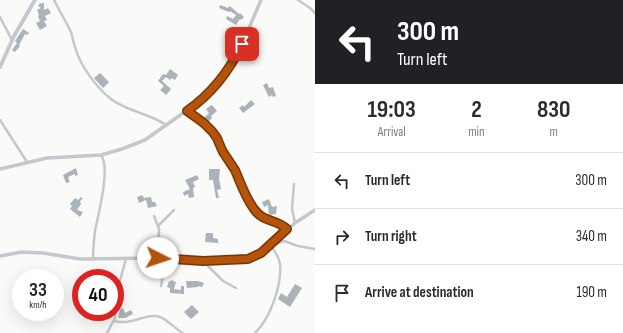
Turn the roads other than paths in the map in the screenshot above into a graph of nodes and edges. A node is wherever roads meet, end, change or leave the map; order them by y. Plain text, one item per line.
1 (35, 0) edge
2 (54, 0) edge
3 (261, 0) edge
4 (298, 0) edge
5 (315, 13) edge
6 (0, 17) edge
7 (12, 40) junction
8 (0, 67) edge
9 (187, 111) junction
10 (0, 120) edge
11 (166, 125) junction
12 (101, 155) junction
13 (27, 163) junction
14 (0, 169) edge
15 (294, 184) dead end
16 (174, 210) dead end
17 (315, 210) edge
18 (154, 216) dead end
19 (295, 223) junction
20 (158, 226) junction
21 (287, 229) junction
22 (274, 242) junction
23 (270, 245) junction
24 (315, 249) edge
25 (0, 256) edge
26 (158, 258) junction
27 (93, 259) junction
28 (126, 259) junction
29 (166, 259) junction
30 (203, 261) junction
31 (162, 286) dead end
32 (236, 288) dead end
33 (114, 322) junction
34 (258, 330) junction
35 (107, 333) edge
36 (182, 333) edge
37 (255, 333) edge
38 (261, 333) edge

1 - 7 main road
2 - 11 street
3 - 9 street
4 - 5 street
6 - 7 street
7 - 8 main road
9 - 11 street
9 - 21 street
10 - 13 street
11 - 12 street
12 - 13 street
12 - 27 street
13 - 14 street
15 - 19 street
16 - 20 street
17 - 19 street
18 - 20 street
19 - 21 street
20 - 26 street
21 - 22 street
22 - 23 street
22 - 24 street
23 - 30 street
23 - 34 street
25 - 27 street
26 - 28 street
26 - 29 street
27 - 28 street
28 - 33 street
29 - 30 street
29 - 31 street
30 - 32 street
33 - 35 street
33 - 36 street
34 - 37 street
34 - 38 street

